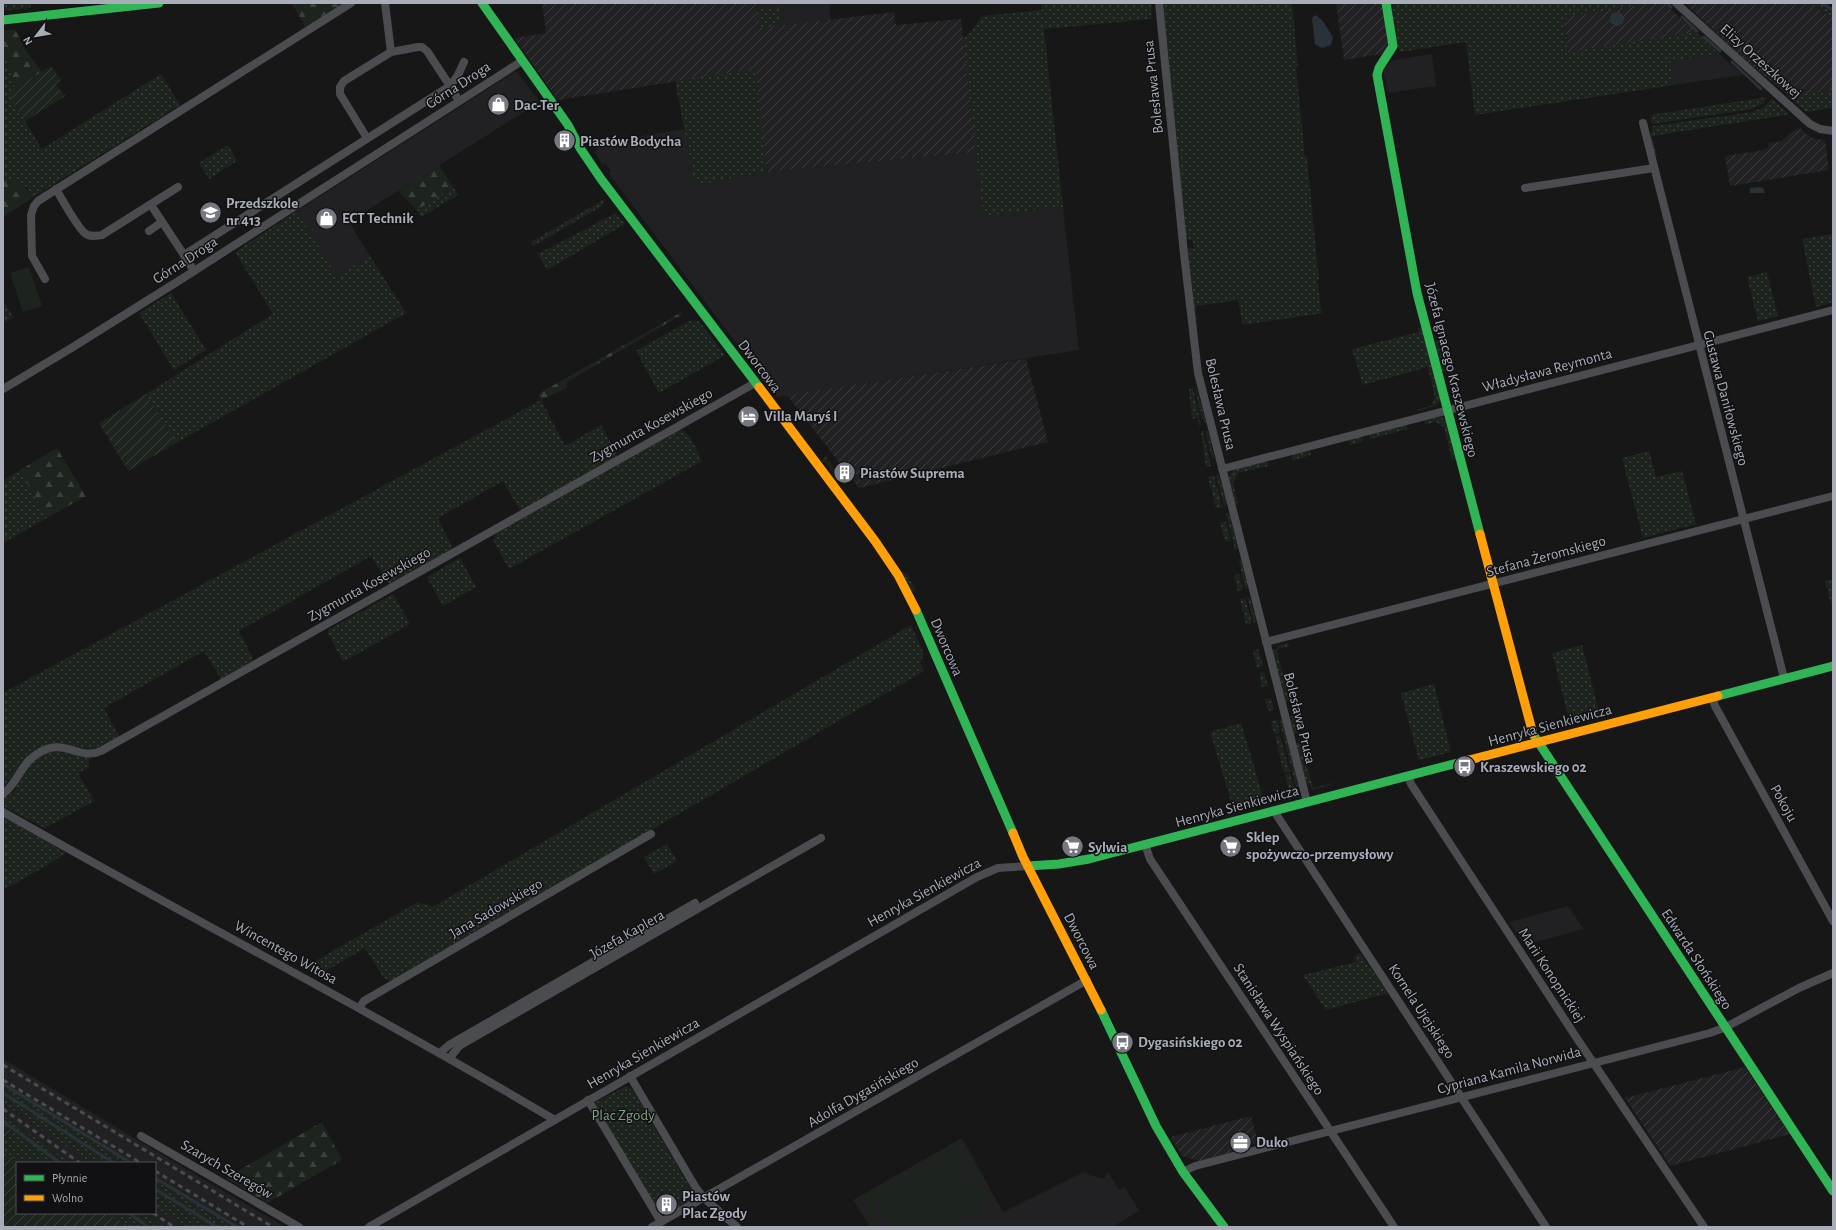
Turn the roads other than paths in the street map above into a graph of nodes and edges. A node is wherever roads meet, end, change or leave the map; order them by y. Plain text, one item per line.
1 (159, 3) edge
2 (351, 3) edge
3 (386, 3) edge
4 (482, 3) edge
5 (1159, 3) edge
6 (1386, 3) edge
7 (1676, 3) edge
8 (3, 20) edge
9 (391, 52) junction
10 (522, 60) junction
11 (464, 62) dead end
12 (450, 86) junction
13 (459, 101) junction
14 (1644, 124) dead end
15 (1833, 130) edge
16 (368, 138) junction
17 (1654, 168) junction
18 (178, 188) dead end
19 (1525, 188) dead end
20 (56, 190) junction
21 (151, 204) junction
22 (162, 222) junction
23 (149, 231) dead end
24 (184, 255) junction
25 (194, 271) junction
26 (45, 279) dead end
27 (1833, 310) edge
28 (1698, 345) junction
29 (755, 383) junction
30 (3, 389) edge
31 (1447, 410) junction
32 (1222, 469) junction
33 (1833, 496) edge
34 (1744, 519) junction
35 (1492, 584) junction
36 (1266, 642) junction
37 (1833, 666) edge
38 (1784, 678) junction
39 (1712, 697) junction
40 (1537, 743) junction
41 (1408, 776) junction
42 (3, 794) edge
43 (1307, 802) junction
44 (1274, 811) junction
45 (3, 812) edge
46 (651, 834) dead end
47 (821, 838) dead end
48 (1145, 844) junction
49 (1028, 866) junction
50 (695, 903) dead end
51 (1833, 921) edge
52 (1833, 972) edge
53 (1087, 980) junction
54 (359, 1008) junction
55 (1726, 1027) junction
56 (440, 1053) junction
57 (450, 1058) junction
58 (1593, 1063) junction
59 (630, 1076) junction
60 (1461, 1098) junction
61 (588, 1100) junction
62 (555, 1120) junction
63 (1331, 1131) junction
64 (141, 1136) dead end
65 (1183, 1172) junction
66 (1833, 1190) edge
67 (704, 1198) junction
68 (660, 1222) junction
69 (299, 1227) edge
70 (369, 1227) edge
71 (652, 1227) edge
72 (737, 1227) edge
73 (1224, 1227) edge
74 (1394, 1227) edge
75 (1546, 1227) edge
76 (1704, 1227) edge

1 - 8 street
2 - 20 street
3 - 9 street
4 - 10 street, Dworcowa
5 - 32 street, Bolesława Prusa
6 - 31 street, Józefa Ignacego Kraszewskiego
7 - 15 street, Elizy Orzeszkowej
9 - 12 street
9 - 16 street
10 - 13 street, Górna Droga
10 - 29 street, Dworcowa
11 - 12 street
12 - 13 street
12 - 16 street
13 - 25 street, Górna Droga
14 - 17 street, Gustawa Daniłowskiego
16 - 24 street
17 - 19 street
17 - 28 street, Gustawa Daniłowskiego
18 - 21 street
20 - 21 street
20 - 26 street
21 - 22 street
22 - 23 street
22 - 24 street
24 - 25 street
25 - 30 street, Górna Droga
27 - 28 street, Władysława Reymonta
28 - 31 street, Władysława Reymonta
28 - 34 street, Gustawa Daniłowskiego
29 - 42 street, Zygmunta Kosewskiego
29 - 49 street, Dworcowa
31 - 32 street, Władysława Reymonta
31 - 35 street, Józefa Ignacego Kraszewskiego
32 - 36 street, Bolesława Prusa
33 - 34 street, Stefana Żeromskiego
34 - 35 street, Stefana Żeromskiego
34 - 38 street, Gustawa Daniłowskiego
35 - 36 street, Stefana Żeromskiego
35 - 40 street, Józefa Ignacego Kraszewskiego
36 - 43 street, Bolesława Prusa
37 - 38 street, Henryka Sienkiewicza
38 - 39 street, Henryka Sienkiewicza
39 - 40 street, Henryka Sienkiewicza
39 - 51 street, Pokoju
40 - 41 street, Henryka Sienkiewicza
40 - 55 street, Edwarda Słońskiego
41 - 43 street, Henryka Sienkiewicza
41 - 58 street, Marii Konopnickiej
43 - 44 street, Henryka Sienkiewicza
44 - 48 street, Henryka Sienkiewicza
44 - 60 street, Kornela Ujejskiego
45 - 54 street, Wincentego Witosa
46 - 54 street, Jana Sadowskiego
47 - 57 street, Józefa Kaplera
48 - 49 street, Henryka Sienkiewicza
48 - 63 street, Stanisława Wyspiańskiego
49 - 53 street, Dworcowa
49 - 59 street, Henryka Sienkiewicza
50 - 56 street, Józefa Kaplera
52 - 55 street, Cypriana Kamila Norwida
53 - 65 street, Dworcowa
53 - 67 street, Adolfa Dygasińskiego
54 - 56 street, Wincentego Witosa
55 - 58 street, Cypriana Kamila Norwida
55 - 66 street, Edwarda Słońskiego
56 - 57 street, Wincentego Witosa
57 - 62 street, Wincentego Witosa
58 - 60 street, Cypriana Kamila Norwida
58 - 76 street, Marii Konopnickiej
59 - 61 street, Henryka Sienkiewicza
59 - 67 street
60 - 63 street, Cypriana Kamila Norwida
60 - 75 street, Kornela Ujejskiego
61 - 62 street, Henryka Sienkiewicza
61 - 68 street
62 - 70 street, Henryka Sienkiewicza
63 - 65 street, Cypriana Kamila Norwida
63 - 74 street, Stanisława Wyspiańskiego
64 - 69 street, Szarych Szeregów
65 - 73 street, Dworcowa
67 - 68 street, Adolfa Dygasińskiego
67 - 72 street
68 - 71 street, Adolfa Dygasińskiego

